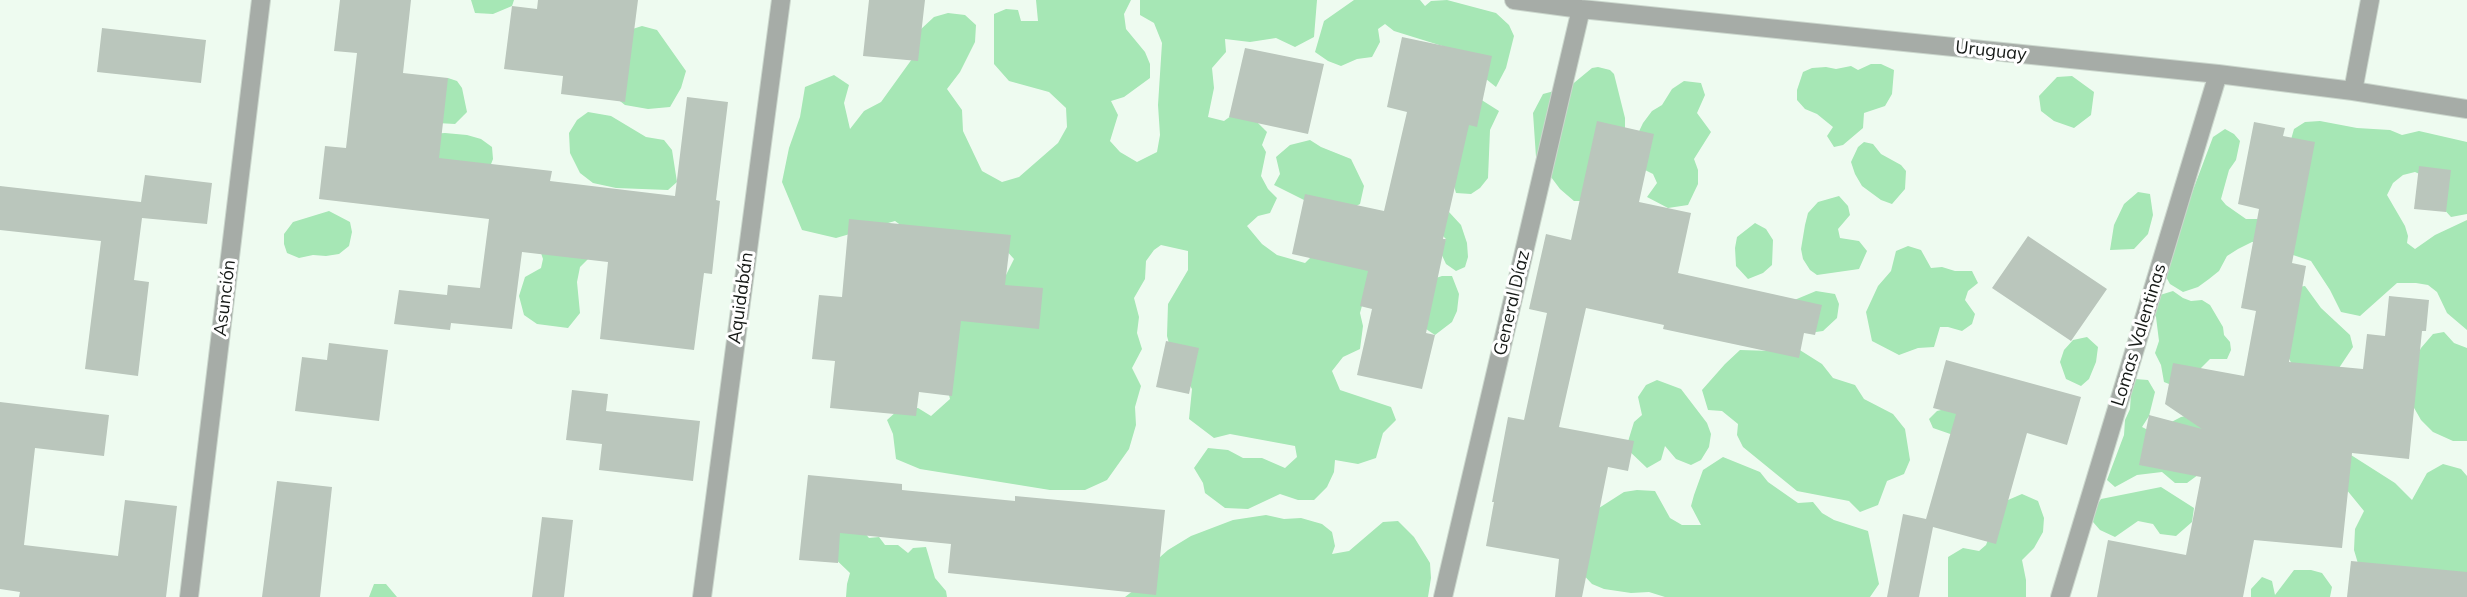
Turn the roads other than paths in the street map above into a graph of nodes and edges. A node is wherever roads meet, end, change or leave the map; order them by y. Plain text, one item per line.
1 (261, 0) edge
2 (781, 0) edge
3 (1514, 0) edge
4 (2370, 0) edge
5 (1581, 9) junction
6 (2218, 74) junction
7 (2353, 91) junction
8 (2467, 109) edge
9 (189, 597) edge
10 (702, 597) edge
11 (1443, 597) edge
12 (2060, 597) edge

1 - 9 street, Asunción
2 - 10 street, Aquidabán
3 - 5 street, Uruguay
4 - 7 street
5 - 6 street, Uruguay
5 - 11 street, General Díaz
6 - 7 street, Uruguay
6 - 12 street, Lomas Valentinas
7 - 8 street, Uruguay

